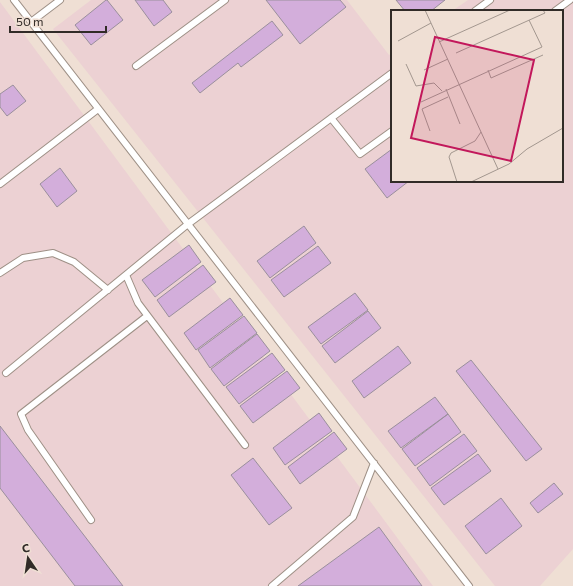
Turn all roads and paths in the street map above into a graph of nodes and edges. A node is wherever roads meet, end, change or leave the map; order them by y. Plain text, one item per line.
1 (14, 0) edge
2 (60, 0) edge
3 (225, 0) edge
4 (490, 0) edge
5 (570, 0) edge
6 (476, 10) edge
7 (556, 10) edge
8 (31, 22) junction
9 (136, 66) dead end
10 (391, 74) edge
11 (98, 109) junction
12 (331, 118) junction
13 (391, 132) edge
14 (0, 184) edge
15 (188, 224) junction
16 (0, 273) edge
17 (126, 275) junction
18 (108, 290) junction
19 (147, 316) junction
20 (6, 373) dead end
21 (245, 445) dead end
22 (374, 463) junction
23 (92, 520) dead end
24 (272, 586) edge
25 (469, 586) edge

1 - 8 lane
2 - 8 lane
3 - 9 lane
4 - 6 lane
5 - 7 lane
8 - 11 lane
10 - 12 lane
11 - 14 lane
11 - 15 lane
12 - 13 lane
12 - 15 lane
15 - 17 lane
15 - 22 lane
16 - 18 lane
17 - 18 lane
17 - 19 lane
18 - 20 lane
19 - 21 lane
19 - 23 lane
22 - 24 lane
22 - 25 lane

